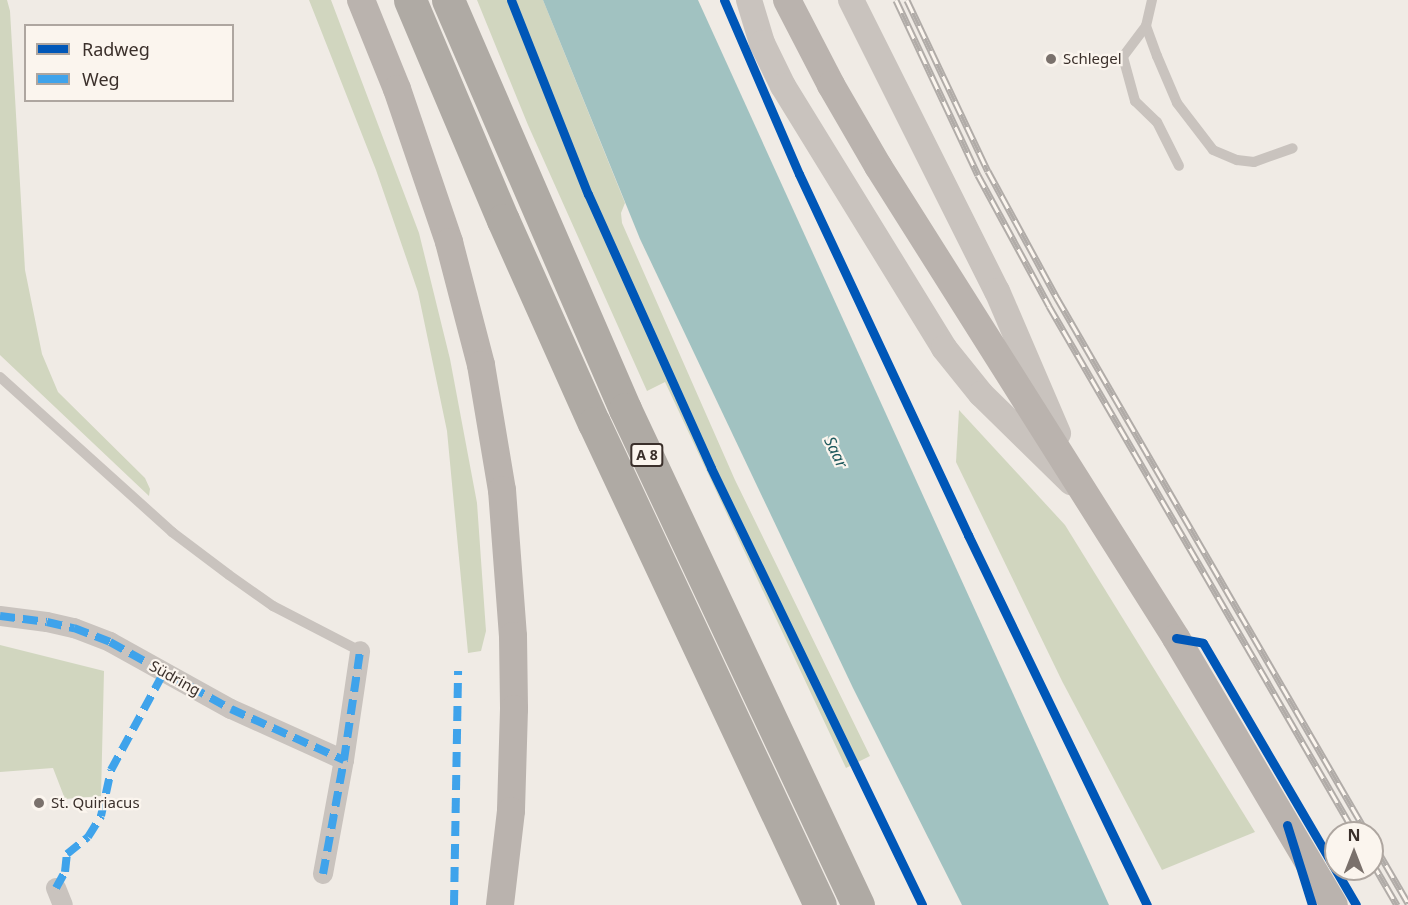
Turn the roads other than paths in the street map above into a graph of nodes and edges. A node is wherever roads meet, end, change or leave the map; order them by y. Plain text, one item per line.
1 (361, 0) edge
2 (410, 0) edge
3 (448, 0) edge
4 (749, 0) edge
5 (786, 0) edge
6 (851, 0) edge
7 (1152, 0) edge
8 (1146, 26) junction
9 (1293, 148) dead end
10 (1179, 166) dead end
11 (0, 377) edge
12 (1089, 499) junction
13 (0, 616) edge
14 (360, 651) joint
15 (345, 760) junction
16 (323, 874) dead end
17 (500, 905) edge
18 (820, 905) edge
19 (858, 905) edge
20 (1334, 905) edge

1 - 17 main road
2 - 18 highway, A 8
3 - 19 highway, A 8
4 - 12 street
5 - 12 main road
6 - 12 street
7 - 8 lane
8 - 9 lane
8 - 10 lane
11 - 14 lane
12 - 20 main road
13 - 15 street, Südring
14 - 15 street
15 - 16 street

